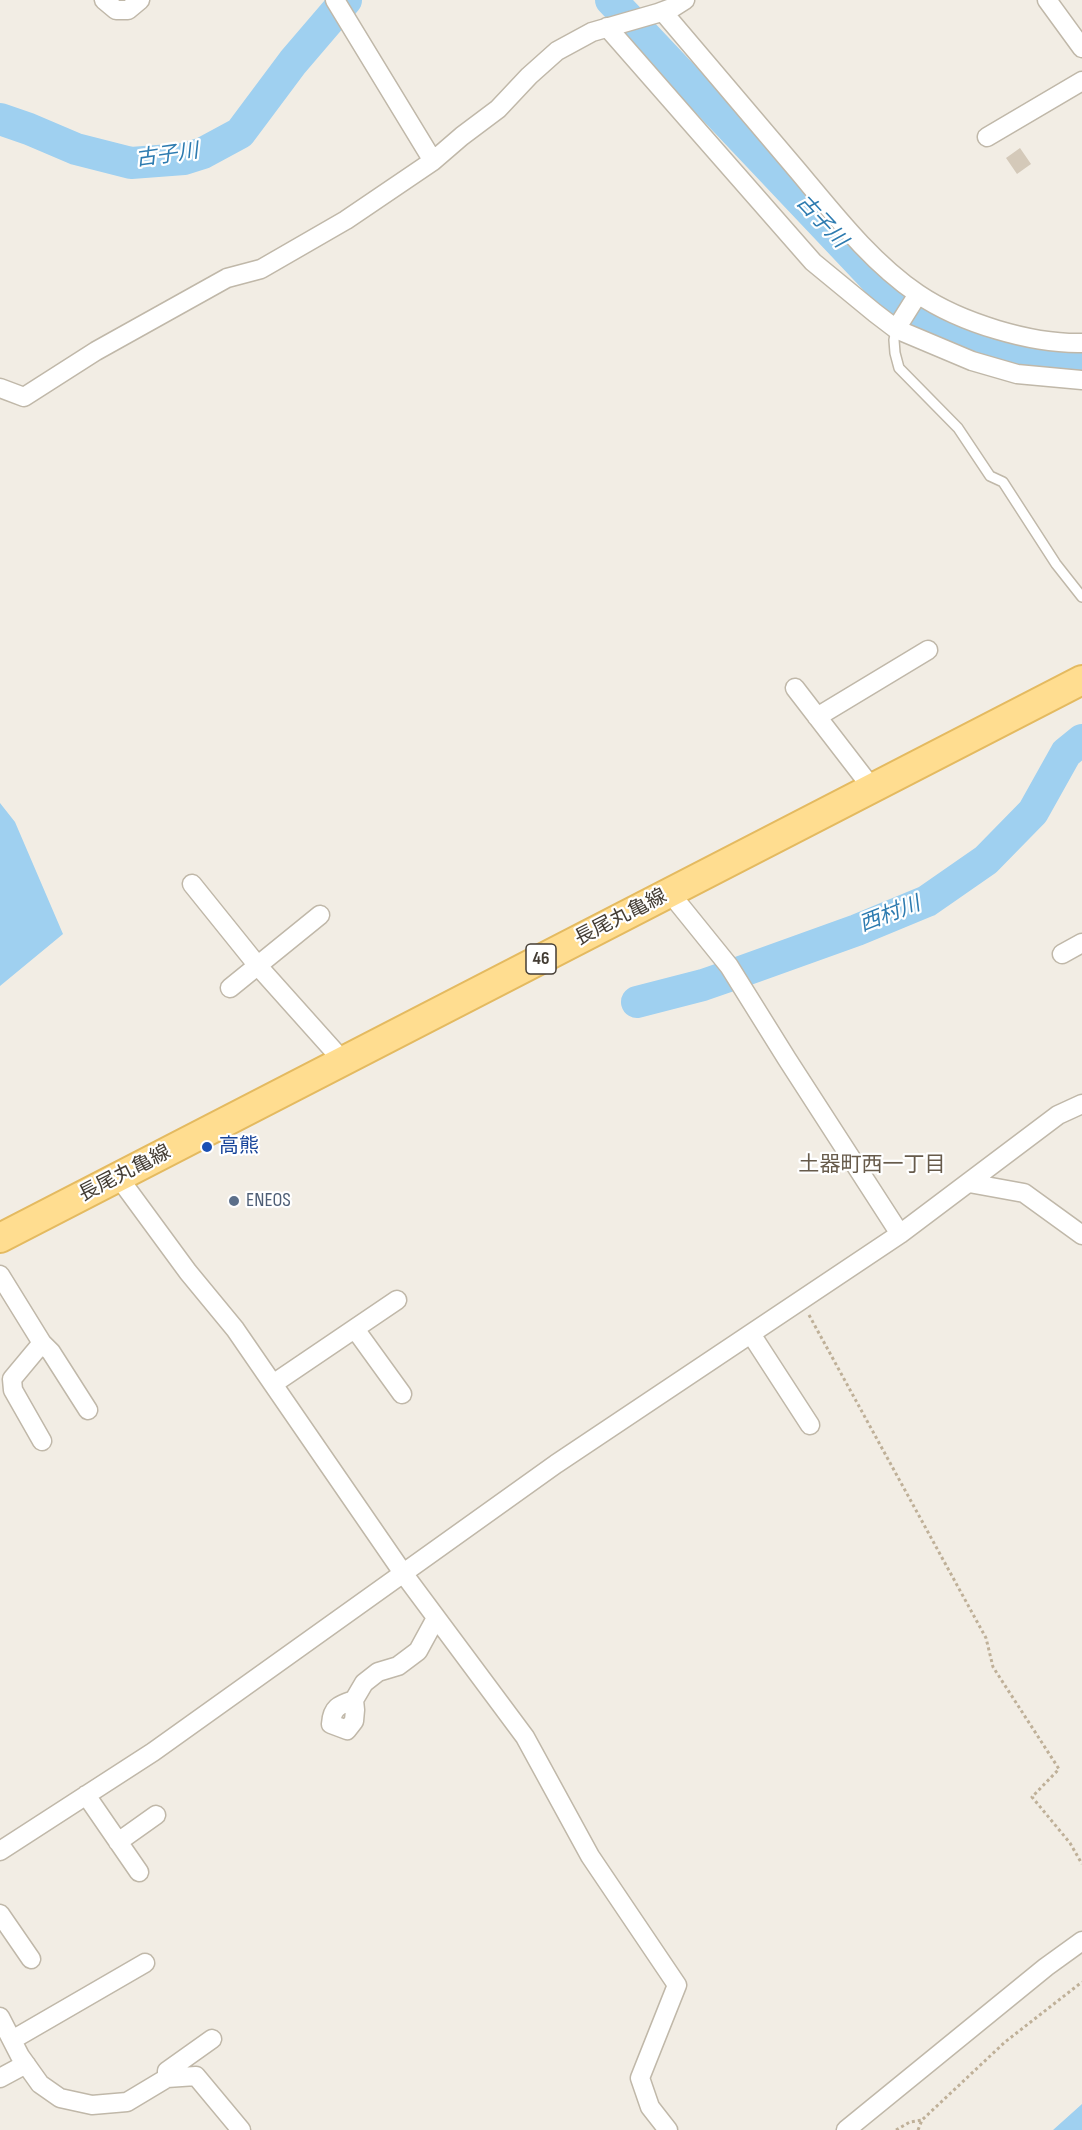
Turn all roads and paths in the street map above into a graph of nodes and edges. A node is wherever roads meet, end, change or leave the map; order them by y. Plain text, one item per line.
1 (105, 0) edge
2 (140, 0) edge
3 (335, 0) edge
4 (685, 0) edge
5 (1047, 0) edge
6 (661, 12) junction
7 (609, 27) junction
8 (1082, 48) edge
9 (1082, 81) edge
10 (987, 137) dead end
11 (433, 161) junction
12 (918, 294) junction
13 (898, 326) junction
14 (1082, 343) edge
15 (1082, 380) edge
16 (0, 388) edge
17 (1082, 597) edge
18 (928, 650) dead end
19 (1082, 680) edge
20 (795, 688) dead end
21 (817, 717) junction
22 (873, 788) junction
23 (192, 884) dead end
24 (670, 893) junction
25 (320, 915) dead end
26 (1082, 943) edge
27 (1062, 954) dead end
28 (258, 966) junction
29 (231, 988) dead end
30 (344, 1061) junction
31 (1082, 1104) edge
32 (119, 1178) junction
33 (969, 1183) junction
34 (900, 1234) junction
35 (1082, 1235) edge
36 (0, 1238) edge
37 (0, 1275) edge
38 (397, 1300) dead end
39 (801, 1300) junction
40 (355, 1329) junction
41 (751, 1334) junction
42 (42, 1343) junction
43 (273, 1384) junction
44 (402, 1394) dead end
45 (88, 1410) dead end
46 (810, 1425) dead end
47 (42, 1442) dead end
48 (403, 1573) junction
49 (436, 1618) junction
50 (354, 1700) dead end
51 (86, 1795) junction
52 (156, 1815) dead end
53 (118, 1842) junction
54 (0, 1851) edge
55 (1082, 1864) edge
56 (139, 1872) dead end
57 (0, 1914) edge
58 (1082, 1941) edge
59 (31, 1959) dead end
60 (145, 1963) dead end
61 (1082, 1982) edge
62 (0, 2017) edge
63 (212, 2039) dead end
64 (12, 2040) junction
65 (26, 2064) junction
66 (0, 2078) edge
67 (166, 2078) junction
68 (922, 2120) junction
69 (241, 2130) edge
70 (668, 2130) edge
71 (846, 2130) edge
72 (896, 2130) edge
73 (918, 2130) edge

1 - 2 street
3 - 11 street
4 - 6 street
5 - 8 street
6 - 7 street
6 - 12 street
7 - 11 street
7 - 13 street
9 - 10 street
11 - 16 street
12 - 13 street
12 - 14 street
13 - 15 street
13 - 17 lane
18 - 21 street
19 - 22 main road, 長尾丸亀線 / 46
20 - 21 street
21 - 22 street
22 - 24 main road, 長尾丸亀線 / 46
23 - 28 street
24 - 30 main road, 長尾丸亀線 / 46
24 - 34 street
25 - 28 street
26 - 27 street
28 - 29 street
28 - 30 street
30 - 32 main road, 長尾丸亀線 / 46
31 - 33 street
32 - 36 main road, 長尾丸亀線 / 46
32 - 43 street
33 - 34 street
33 - 35 street
34 - 39 street
37 - 42 street
38 - 40 street
39 - 41 street
39 - 55 path
40 - 43 street
40 - 44 street
41 - 46 street
41 - 48 street
42 - 45 street
42 - 47 street
43 - 48 street
48 - 49 street
48 - 51 street
49 - 50 street
49 - 70 street
51 - 53 street
51 - 54 street
52 - 53 street
53 - 56 street
57 - 59 street
58 - 71 street
60 - 64 street
61 - 68 path
62 - 64 street
63 - 67 street
64 - 65 street
65 - 66 street
65 - 67 street
67 - 69 street
68 - 72 path
68 - 73 path

